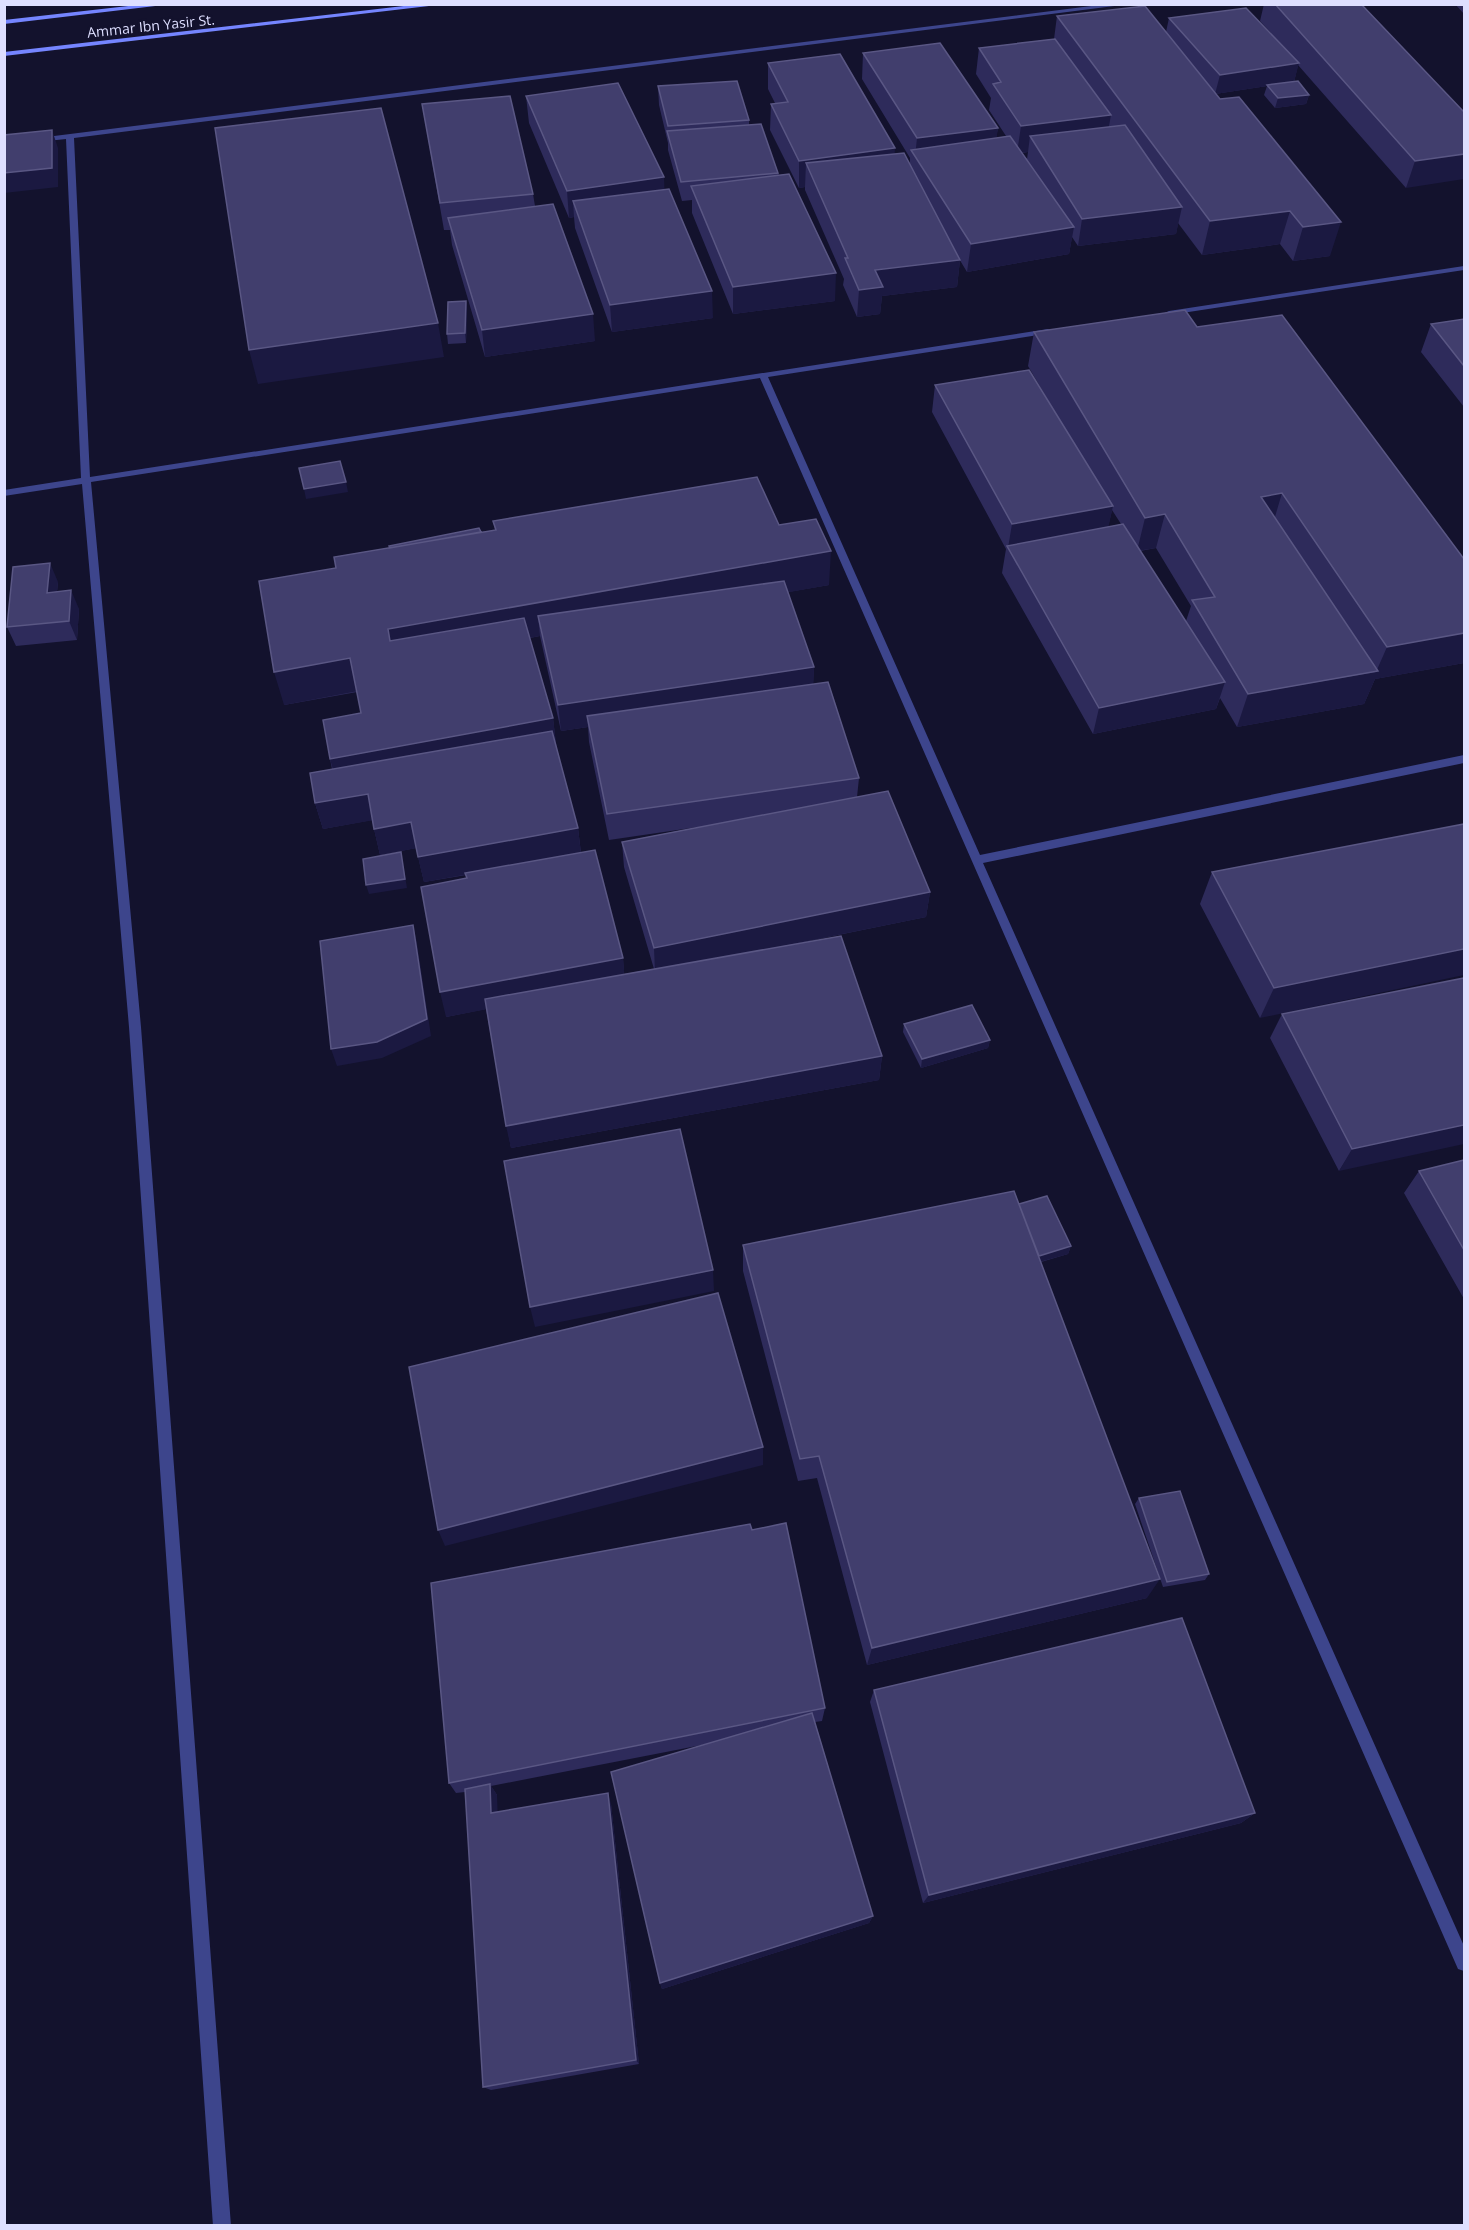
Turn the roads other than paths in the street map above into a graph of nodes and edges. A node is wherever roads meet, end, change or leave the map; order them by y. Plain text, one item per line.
1 (169, 4) edge
2 (443, 4) edge
3 (1127, 4) edge
4 (4, 22) edge
5 (4, 54) edge
6 (70, 136) junction
7 (26, 141) edge
8 (1464, 268) edge
9 (1160, 314) edge
10 (1055, 330) edge
11 (762, 374) junction
12 (86, 481) junction
13 (4, 493) edge
14 (1464, 759) edge
15 (978, 860) junction
16 (1464, 1963) edge
17 (222, 2226) edge

1 - 4 street, Ammar Ibn Yasir St.
2 - 5 street, Ammar Ibn Yasir St.
3 - 6 street
6 - 7 street
6 - 12 street
8 - 9 street
10 - 11 street
11 - 12 street
11 - 15 street
12 - 13 street
12 - 17 street
14 - 15 street
15 - 16 street

